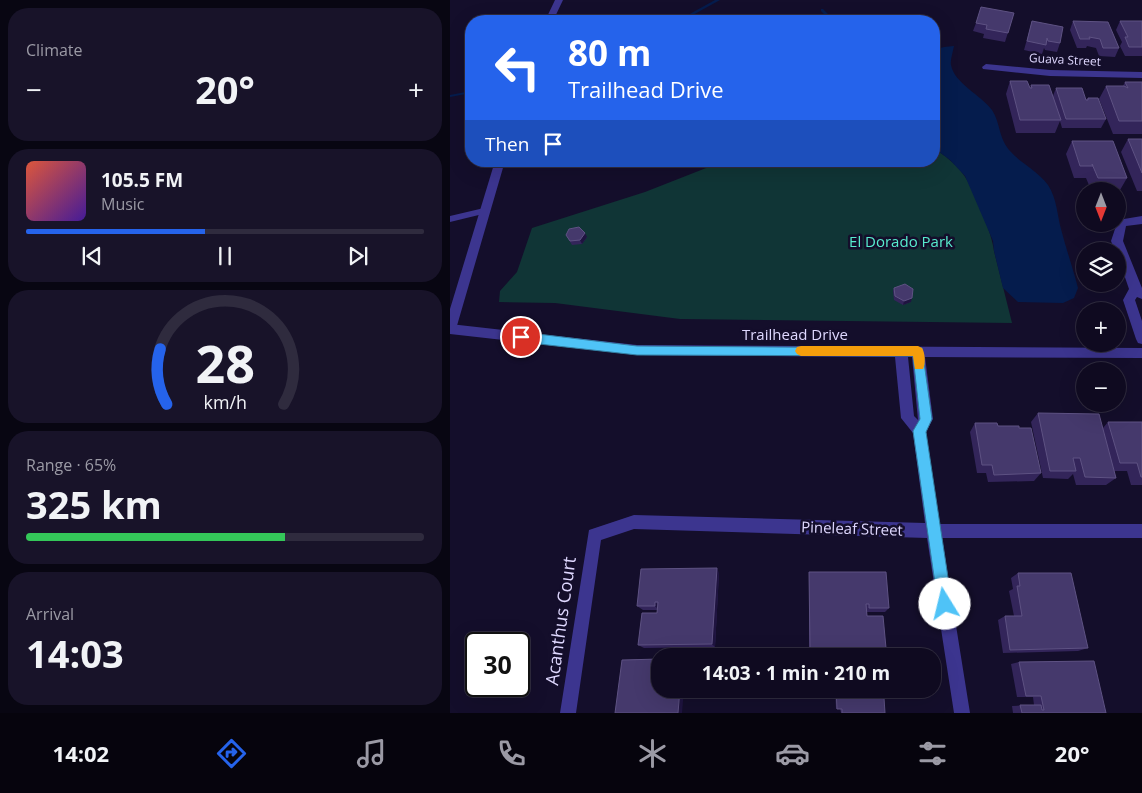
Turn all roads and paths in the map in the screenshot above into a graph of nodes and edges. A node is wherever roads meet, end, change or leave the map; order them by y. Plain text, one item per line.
1 (559, 0) edge
2 (552, 15) edge
3 (986, 67) dead end
4 (1142, 75) edge
5 (498, 167) edge
6 (484, 211) junction
7 (450, 220) edge
8 (1142, 220) edge
9 (1138, 292) edge
10 (450, 329) edge
11 (1142, 339) edge
12 (901, 351) junction
13 (918, 351) junction
14 (1142, 352) edge
15 (919, 431) junction
16 (933, 531) junction
17 (1142, 531) edge
18 (594, 535) joint
19 (568, 713) edge
20 (962, 713) edge

1 - 2 street
3 - 4 street, Guava Street
5 - 6 street
6 - 7 lane
6 - 10 street
8 - 9 street
9 - 11 street
10 - 12 street, Trailhead Drive
12 - 13 street, Trailhead Drive
12 - 15 street
13 - 14 street, Trailhead Drive
13 - 15 street
15 - 16 street
16 - 17 street, Pineleaf Street
16 - 18 street, Pineleaf Street
16 - 20 street
18 - 19 street, Acanthus Court

